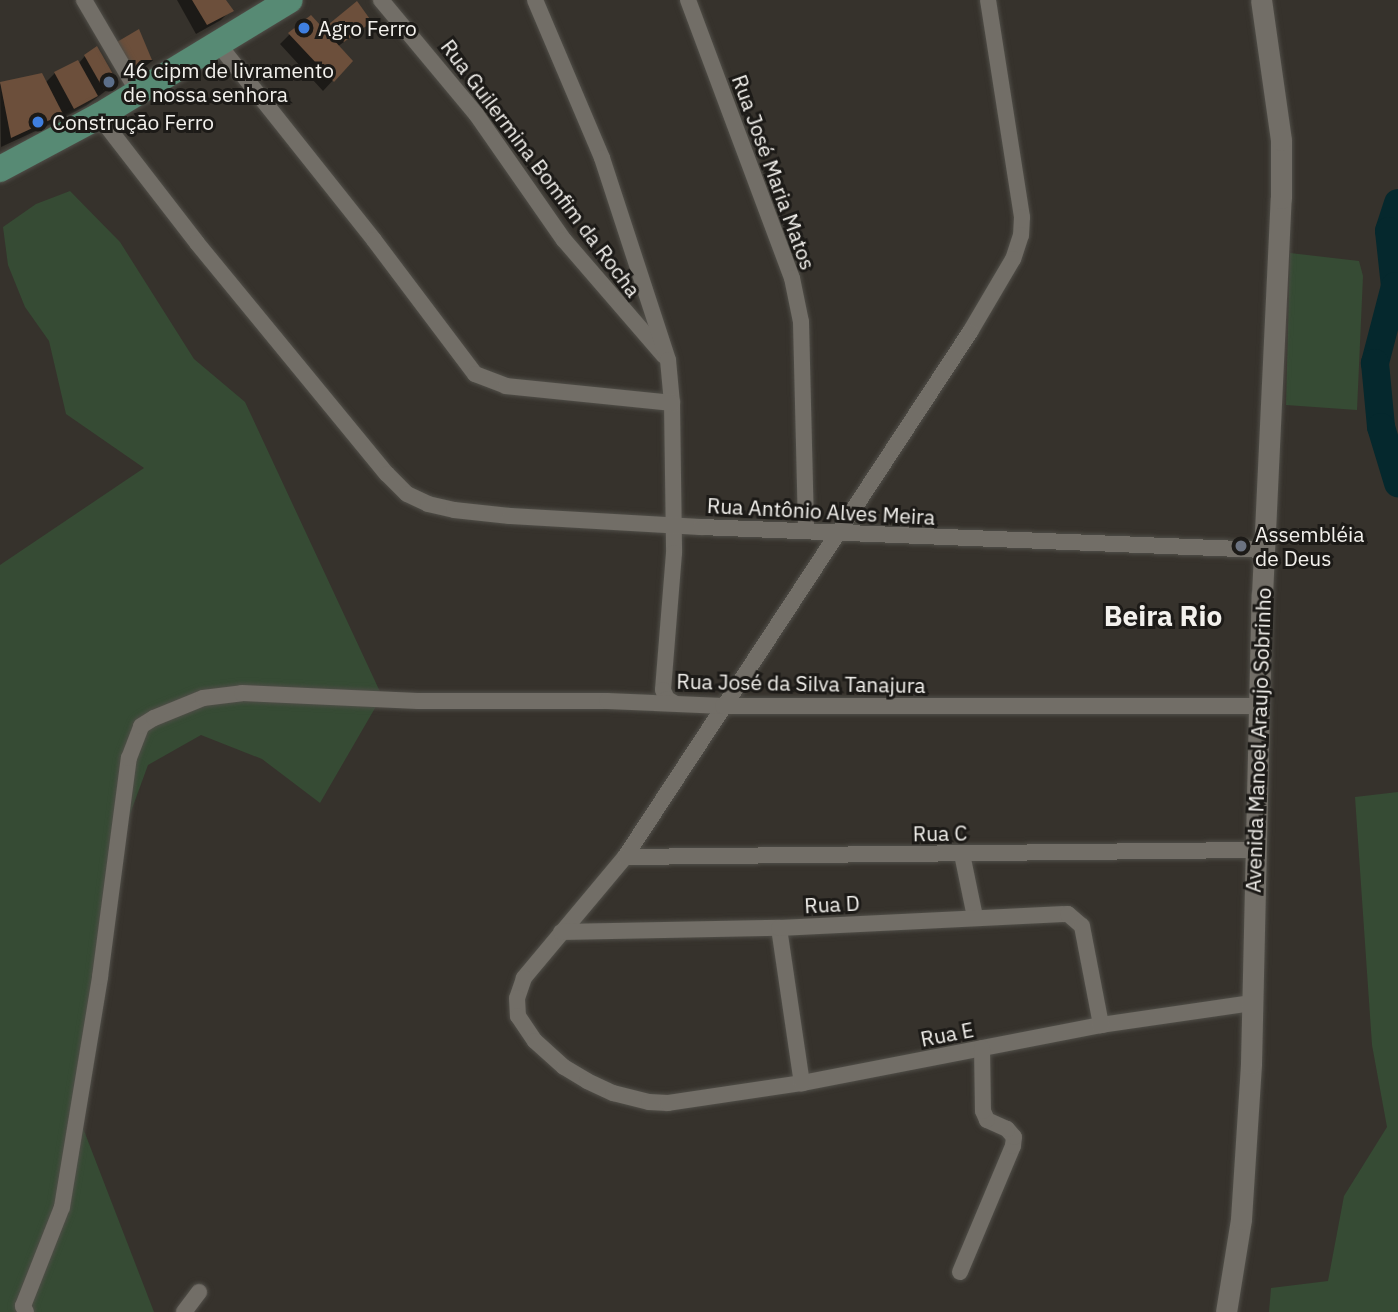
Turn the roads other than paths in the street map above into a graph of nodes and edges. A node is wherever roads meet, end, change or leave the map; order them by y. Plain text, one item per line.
1 (84, 0) edge
2 (290, 0) edge
3 (381, 0) edge
4 (536, 0) edge
5 (688, 0) edge
6 (988, 0) edge
7 (1261, 0) edge
8 (219, 44) junction
9 (138, 92) junction
10 (99, 116) junction
11 (0, 169) edge
12 (668, 360) junction
13 (672, 403) junction
14 (674, 525) junction
15 (806, 530) junction
16 (839, 532) junction
17 (1264, 550) junction
18 (674, 702) junction
19 (723, 706) junction
20 (1260, 706) junction
21 (1255, 850) junction
22 (962, 854) junction
23 (625, 857) junction
24 (975, 917) junction
25 (779, 928) junction
26 (561, 932) junction
27 (1252, 1003) junction
28 (1101, 1025) junction
29 (982, 1048) junction
30 (802, 1083) junction
31 (960, 1272) dead end
32 (199, 1292) dead end
33 (26, 1312) edge
34 (184, 1312) edge
35 (1226, 1312) edge

1 - 9 street
2 - 8 main road
3 - 12 street, Rua Guilermina Bomfim da Rocha
4 - 12 street
5 - 15 street, Rua José Maria Matos
6 - 16 street
7 - 17 street, Avenida Manoel Araujo Sobrinho
8 - 9 main road
8 - 13 street
9 - 10 main road
10 - 11 main road
10 - 14 street, Rua Antônio Alves Meira
12 - 13 street
13 - 14 street
14 - 15 street, Rua Antônio Alves Meira
14 - 18 street
15 - 16 street, Rua Antônio Alves Meira
16 - 17 street, Rua Antônio Alves Meira
16 - 19 street
17 - 20 street, Avenida Manoel Araujo Sobrinho
18 - 19 street, Rua José da Silva Tanajura
18 - 33 street, Rua José da Silva Tanajura
19 - 20 street, Rua José da Silva Tanajura
19 - 23 street
20 - 21 street, Avenida Manoel Araujo Sobrinho
21 - 22 street, Rua C
21 - 27 street, Avenida Manoel Araujo Sobrinho
22 - 23 street, Rua C
22 - 24 street
23 - 26 street
24 - 25 street, Rua D
24 - 28 street, Rua D
25 - 26 street, Rua D
25 - 30 street
26 - 30 street, Rua E
27 - 28 street, Rua E
27 - 35 street, Avenida Manoel Araujo Sobrinho
28 - 29 street, Rua E
29 - 30 street, Rua E
29 - 31 street
32 - 34 street

